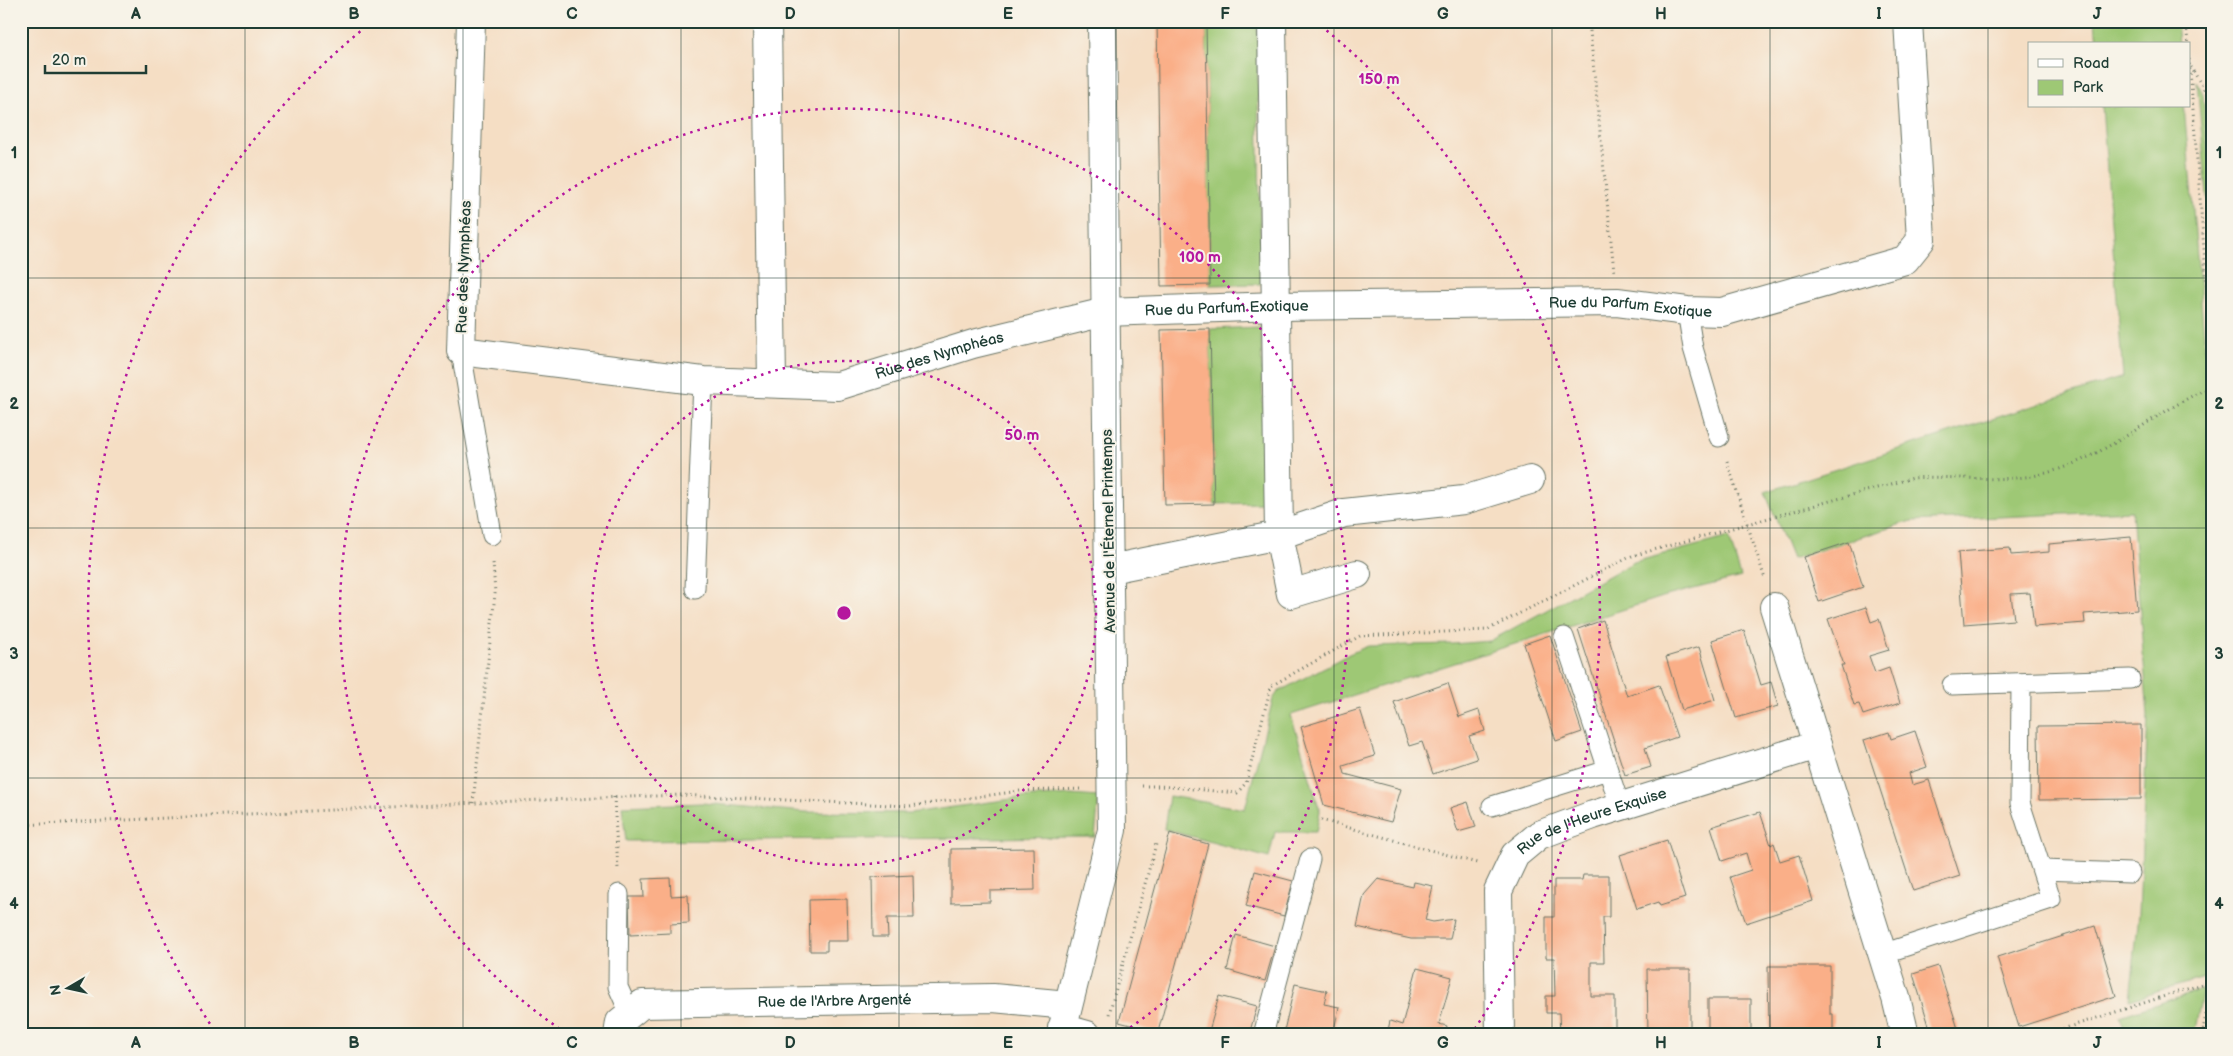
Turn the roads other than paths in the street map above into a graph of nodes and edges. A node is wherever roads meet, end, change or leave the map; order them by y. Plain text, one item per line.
1 (471, 21) edge
2 (767, 21) edge
3 (1102, 21) edge
4 (1272, 21) edge
5 (1908, 21) edge
6 (1277, 306) junction
7 (1687, 311) junction
8 (1105, 312) junction
9 (461, 351) junction
10 (703, 381) junction
11 (772, 383) junction
12 (1719, 437) road end
13 (1530, 480) dead end
14 (492, 535) road end
15 (1279, 535) junction
16 (1110, 569) junction
17 (1357, 574) dead end
18 (695, 589) dead end
19 (1774, 607) road end
20 (1564, 637) dead end
21 (2130, 679) dead end
22 (2021, 683) junction
23 (1952, 685) dead end
24 (1817, 745) junction
25 (1608, 770) junction
26 (1492, 806) dead end
27 (1620, 806) junction
28 (1310, 859) dead end
29 (2042, 870) junction
30 (2130, 872) dead end
31 (619, 894) road end
32 (1882, 954) junction
33 (624, 1024) edge
34 (1070, 1026) edge
35 (1263, 1035) edge
36 (1500, 1035) edge
37 (1905, 1035) edge

1 - 9 street, Rue des Nymphéas
2 - 11 street
3 - 8 street, Avenue de l'Éternel Printemps
4 - 6 street
5 - 7 street, Rue du Parfum Exotique
6 - 7 street, Rue du Parfum Exotique
6 - 8 street, Rue du Parfum Exotique
6 - 15 street
7 - 12 lane
8 - 11 street, Rue des Nymphéas
8 - 16 street, Avenue de l'Éternel Printemps
9 - 10 street, Rue des Nymphéas
9 - 14 lane
10 - 11 street, Rue des Nymphéas
10 - 18 lane
13 - 15 street
15 - 16 street
15 - 17 street
16 - 34 street, Avenue de l'Éternel Printemps
19 - 24 street
20 - 25 lane
21 - 22 lane
22 - 23 lane
22 - 29 lane
24 - 27 street, Rue de l'Heure Exquise
24 - 32 street
25 - 26 lane
25 - 27 lane
27 - 36 street, Rue de l'Heure Exquise
28 - 35 lane
29 - 30 lane
29 - 32 lane
31 - 33 lane
32 - 37 street
33 - 34 street, Rue de l'Arbre Argenté

